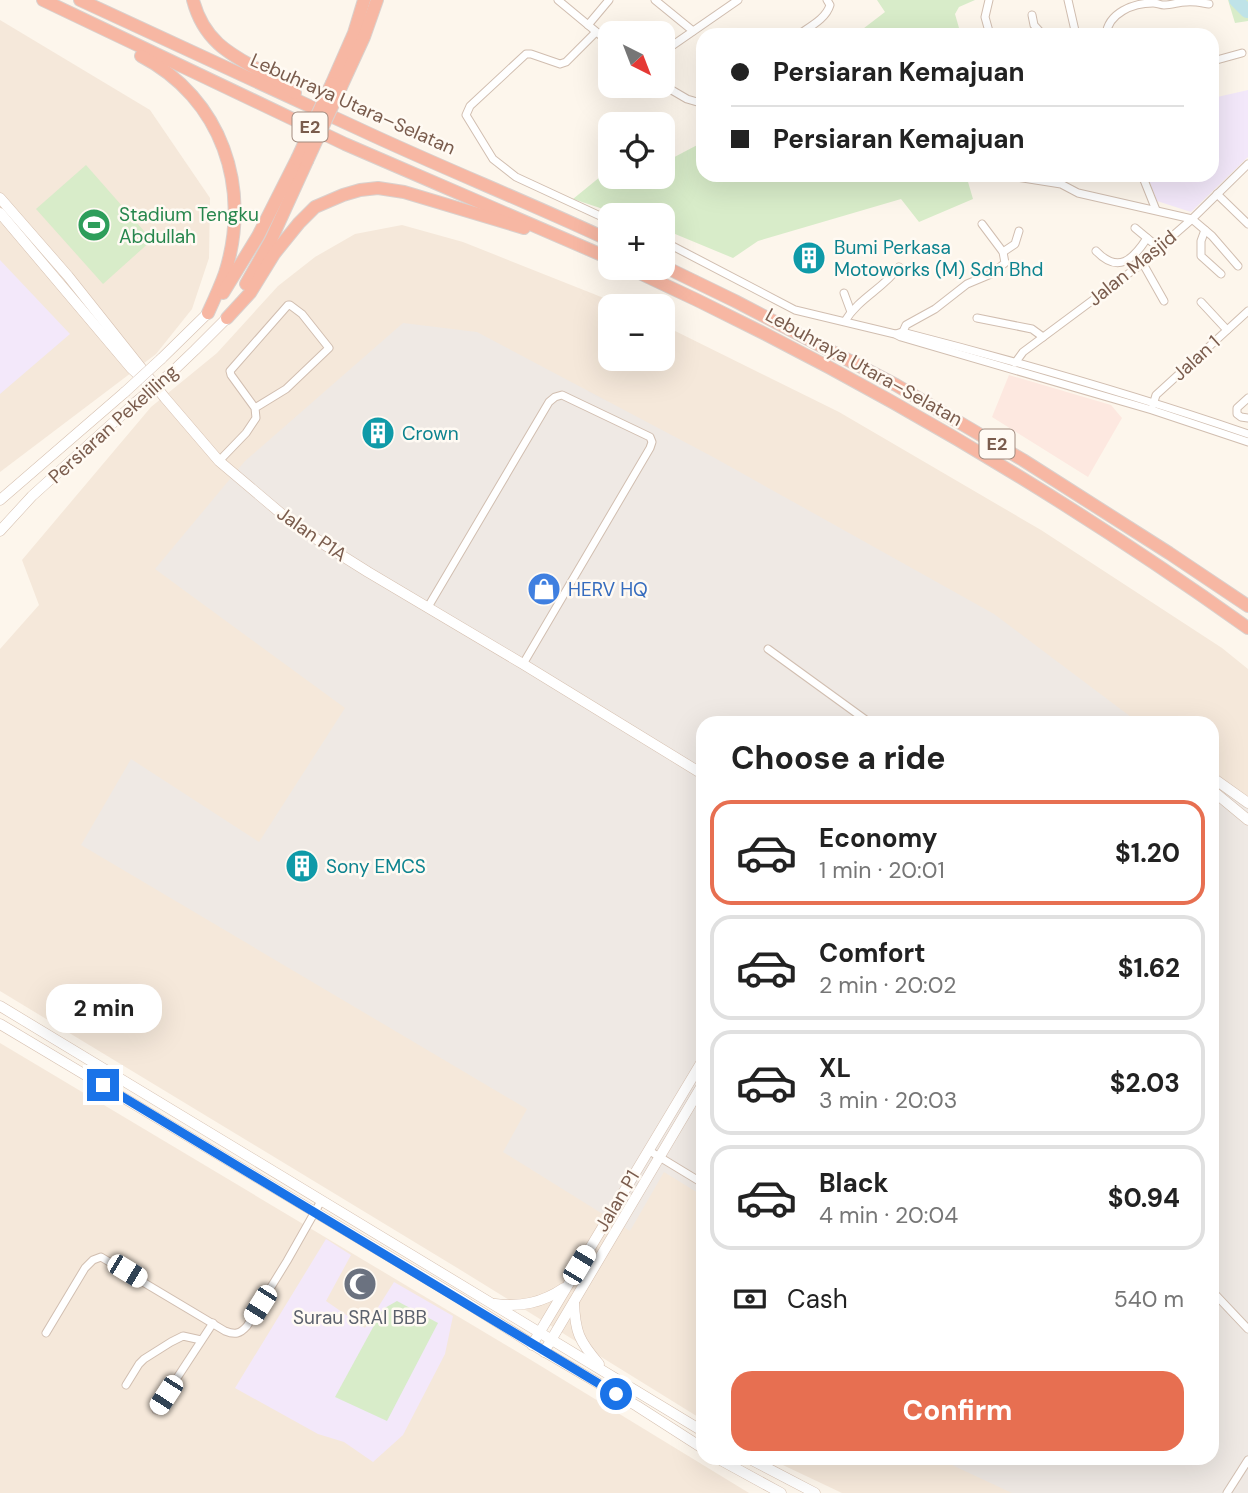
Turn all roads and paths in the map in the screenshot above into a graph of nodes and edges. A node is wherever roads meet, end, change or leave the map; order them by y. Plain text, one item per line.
1 (33, 0) edge
2 (43, 0) edge
3 (80, 0) edge
4 (193, 0) edge
5 (364, 0) edge
6 (377, 0) edge
7 (558, 0) edge
8 (609, 0) edge
9 (655, 0) edge
10 (737, 0) edge
11 (989, 0) edge
12 (1068, 0) edge
13 (829, 3) edge
14 (1209, 4) dead end
15 (1032, 15) dead end
16 (588, 25) junction
17 (698, 28) edge
18 (808, 28) edge
19 (988, 28) edge
20 (1037, 28) edge
21 (1074, 28) edge
22 (1107, 28) edge
23 (696, 30) edge
24 (597, 32) joint
25 (693, 32) junction
26 (676, 43) edge
27 (1242, 53) dead end
28 (1219, 59) edge
29 (336, 85) junction
30 (676, 93) edge
31 (696, 102) edge
32 (305, 103) junction
33 (302, 160) junction
34 (1248, 164) edge
35 (1054, 182) edge
36 (1145, 182) edge
37 (1217, 194) junction
38 (0, 198) edge
39 (1156, 210) junction
40 (0, 213) edge
41 (598, 215) edge
42 (1192, 219) junction
43 (982, 224) dead end
44 (1248, 224) edge
45 (1135, 228) dead end
46 (1205, 230) junction
47 (1019, 231) dead end
48 (598, 236) edge
49 (1147, 238) junction
50 (581, 246) junction
51 (675, 248) edge
52 (1159, 248) junction
53 (1096, 251) dead end
54 (1003, 252) junction
55 (598, 253) edge
56 (1142, 262) junction
57 (1238, 266) dead end
58 (900, 267) dead end
59 (675, 272) edge
60 (1221, 275) dead end
61 (654, 280) edge
62 (844, 293) dead end
63 (1164, 301) dead end
64 (1200, 302) dead end
65 (1248, 311) edge
66 (851, 312) junction
67 (208, 313) junction
68 (227, 318) junction
69 (977, 318) dead end
70 (845, 321) junction
71 (1227, 330) junction
72 (899, 334) junction
73 (1043, 337) junction
74 (1015, 365) junction
75 (165, 398) junction
76 (1248, 398) edge
77 (1153, 406) junction
78 (255, 408) junction
79 (1248, 418) edge
80 (1248, 434) edge
81 (1248, 442) edge
82 (219, 461) junction
83 (0, 500) edge
84 (0, 531) edge
85 (1248, 606) edge
86 (428, 607) junction
87 (1248, 628) edge
88 (768, 649) dead end
89 (523, 664) junction
90 (860, 716) edge
91 (696, 770) edge
92 (1219, 782) edge
93 (1219, 796) edge
94 (1248, 803) edge
95 (1248, 820) edge
96 (0, 1006) edge
97 (0, 1024) edge
98 (696, 1071) edge
99 (696, 1095) edge
100 (648, 1150) junction
101 (659, 1157) junction
102 (696, 1179) edge
103 (321, 1201) junction
104 (315, 1213) junction
105 (568, 1284) junction
106 (1219, 1298) edge
107 (574, 1301) junction
108 (491, 1304) junction
109 (213, 1324) junction
110 (1248, 1329) edge
111 (46, 1332) dead end
112 (540, 1332) junction
113 (201, 1340) junction
114 (552, 1340) junction
115 (532, 1345) junction
116 (544, 1352) junction
117 (606, 1372) junction
118 (126, 1385) dead end
119 (156, 1410) dead end
120 (696, 1427) edge
121 (696, 1444) edge
122 (1248, 1460) edge
123 (730, 1465) edge
124 (761, 1465) edge
125 (781, 1493) edge
126 (815, 1493) edge
127 (1227, 1493) edge

1 - 67 highway
2 - 50 highway, Lebuhraya Utara–Selatan / E2
3 - 32 highway, Lebuhraya Utara–Selatan / E2
4 - 32 highway
5 - 29 highway
6 - 29 highway
7 - 16 street
8 - 16 street
9 - 25 street
10 - 17 street
11 - 19 street
12 - 21 street
13 - 18 street
14 - 22 street
15 - 20 street
16 - 24 street
23 - 25 street
24 - 41 street
25 - 26 street
27 - 28 street
29 - 33 highway, bridge
30 - 31 street
32 - 48 highway, Lebuhraya Utara–Selatan / E2
33 - 67 highway
33 - 68 highway
34 - 37 street, Jalan Masjid
35 - 39 street
36 - 39 street
37 - 42 street, Jalan Masjid
37 - 44 street
38 - 75 main road, Jalan P1A
39 - 42 street
40 - 75 main road
42 - 46 street
42 - 52 street, Jalan Masjid
43 - 54 street
45 - 49 street
46 - 57 street
46 - 60 street
47 - 54 street
49 - 52 street
49 - 53 street
50 - 55 highway, Lebuhraya Utara–Selatan / E2
50 - 68 highway
51 - 70 street
52 - 56 street, Jalan Masjid
54 - 72 street
56 - 63 street
56 - 73 street, Jalan Masjid
58 - 66 street
59 - 85 highway, Lebuhraya Utara–Selatan / E2
61 - 87 highway, Lebuhraya Utara–Selatan / E2
62 - 66 street
64 - 71 street
65 - 71 street, Jalan 1
66 - 70 street
67 - 83 main road, Persiaran Pekeliling, bridge
68 - 84 main road, Persiaran Pekeliling, bridge
69 - 73 street
70 - 72 street
71 - 77 street, Jalan 1
72 - 74 street
73 - 74 street, Jalan Masjid
74 - 77 street
75 - 82 main road, Jalan P1A
76 - 79 street
77 - 80 street
77 - 81 street
78 - 78 street
78 - 82 street
82 - 86 main road, Jalan P1A
86 - 89 main road, Jalan P1A
86 - 89 street
88 - 90 street
89 - 91 main road, Jalan P1A
92 - 94 main road
93 - 95 main road
96 - 103 main road
97 - 104 main road
98 - 100 main road, Jalan P1
99 - 101 main road, Jalan P1
100 - 101 street
100 - 105 main road, Jalan P1
101 - 102 street
101 - 107 main road, Jalan P1
103 - 104 street
103 - 108 main road
104 - 109 street
104 - 115 main road
105 - 108 main road
105 - 112 main road, Jalan P1
106 - 110 street
107 - 114 main road, Jalan P1
107 - 117 main road
108 - 112 main road
109 - 111 street
109 - 113 street
112 - 114 main road
112 - 115 main road, Jalan P1
113 - 118 street
113 - 119 street
114 - 116 main road, Jalan P1
114 - 117 main road
115 - 116 main road
116 - 121 main road
117 - 120 main road
122 - 127 street
123 - 125 main road
124 - 126 main road

